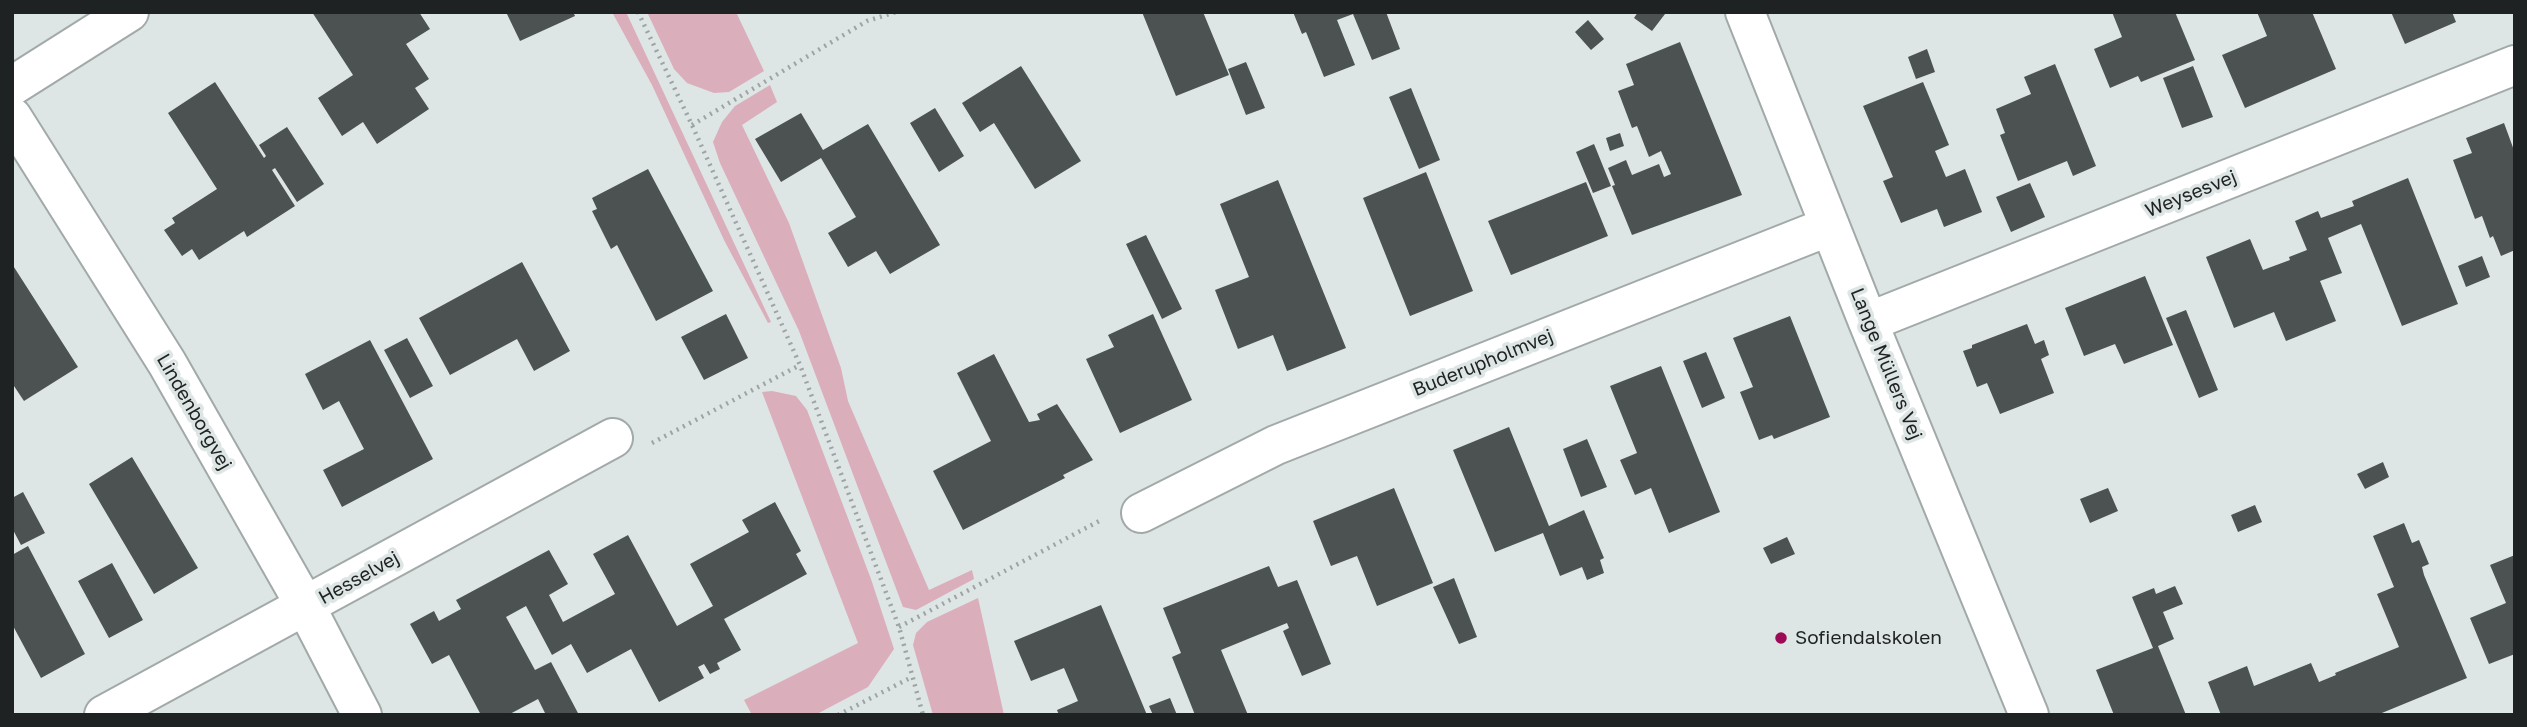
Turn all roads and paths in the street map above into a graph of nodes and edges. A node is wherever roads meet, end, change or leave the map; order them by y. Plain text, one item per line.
1 (130, 12) edge
2 (638, 12) edge
3 (896, 12) edge
4 (1745, 12) edge
5 (2515, 65) edge
6 (12, 86) edge
7 (12, 117) edge
8 (692, 125) junction
9 (1830, 226) junction
10 (1868, 322) junction
11 (800, 365) junction
12 (613, 439) joint
13 (1142, 513) joint
14 (306, 607) junction
15 (899, 627) junction
16 (912, 677) junction
17 (104, 715) edge
18 (362, 715) edge
19 (838, 715) edge
20 (923, 715) edge
21 (2029, 715) edge

1 - 6 street
2 - 8 path
3 - 8 path
4 - 9 street, Lange Müllers Vej
5 - 10 street, Weysesvej
7 - 14 street, Lindenborgvej
8 - 11 path
9 - 10 street, Lange Müllers Vej
9 - 13 street, Buderupholmvej
10 - 21 street, Lange Müllers Vej
11 - 12 path
11 - 15 path
12 - 14 street, Hesselvej
13 - 15 path
14 - 17 street, Hesselvej
14 - 18 street, Lindenborgvej
15 - 16 path
16 - 19 path
16 - 20 path

